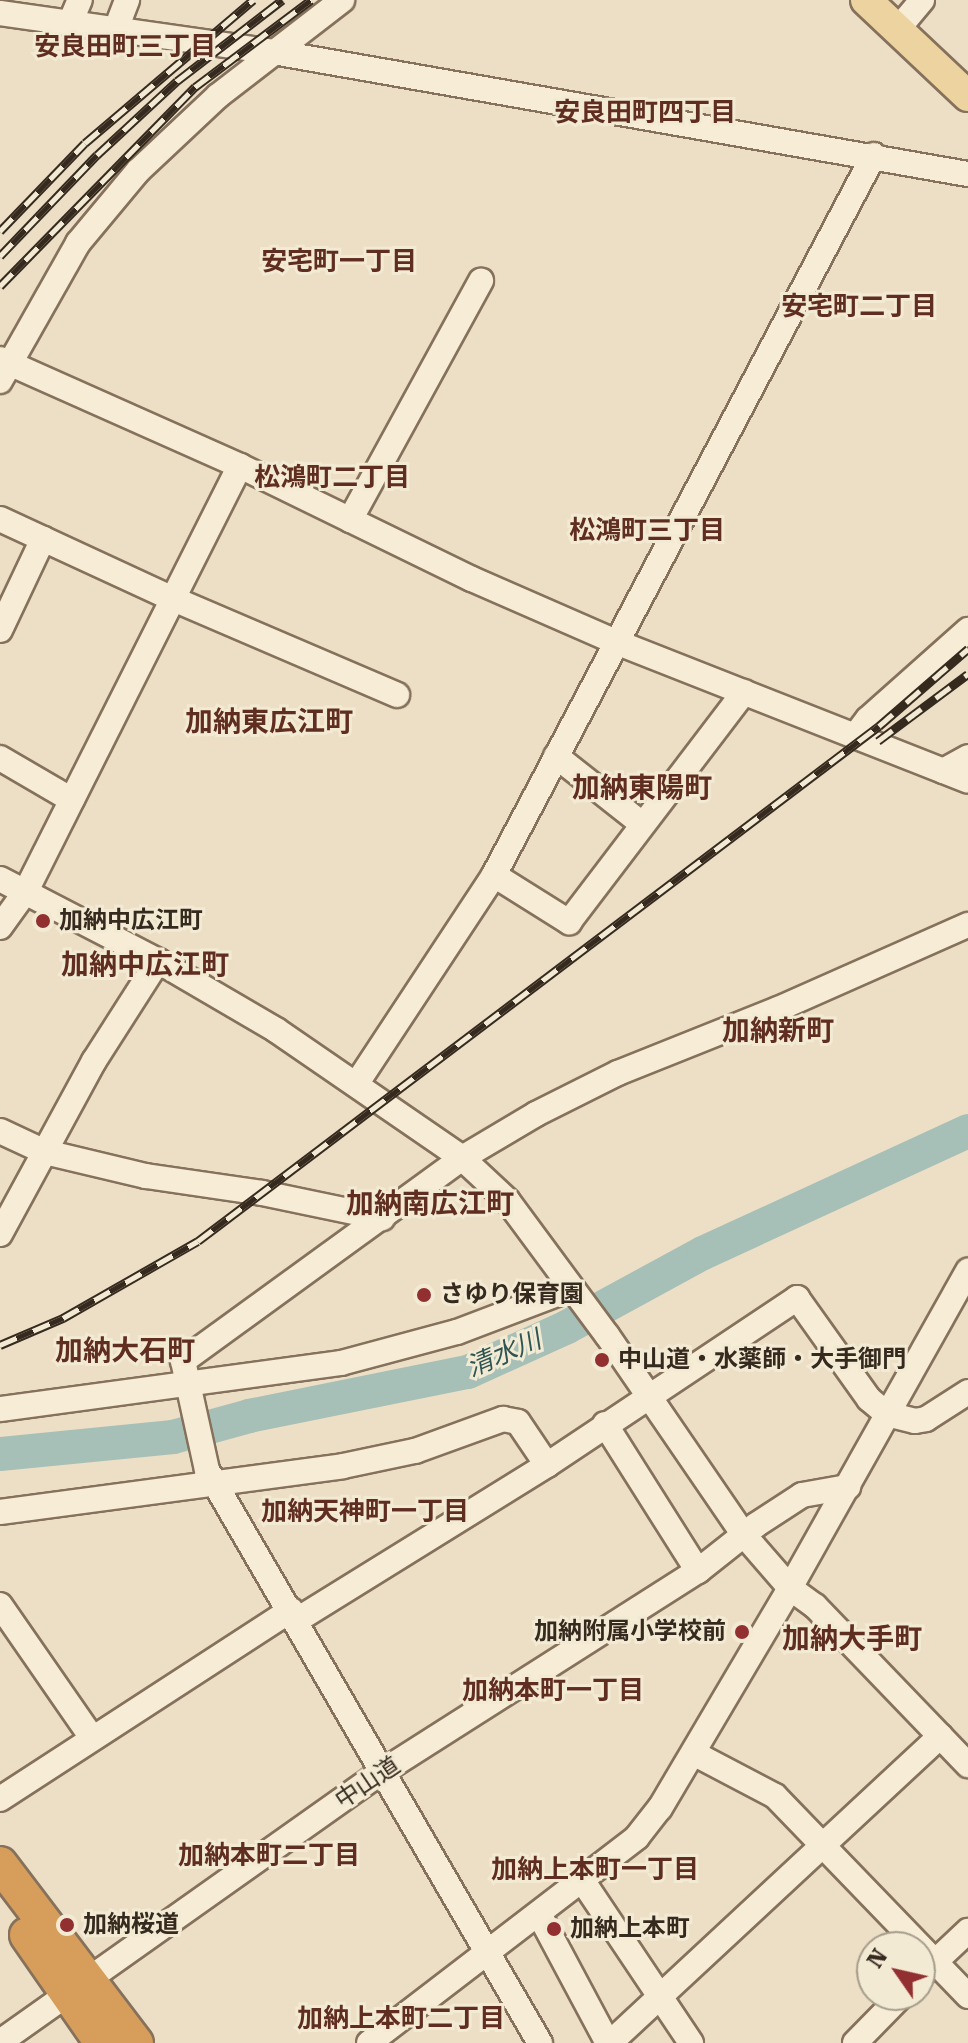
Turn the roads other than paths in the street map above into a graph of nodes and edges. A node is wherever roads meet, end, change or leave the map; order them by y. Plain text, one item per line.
1 (10, 0) edge
2 (80, 0) edge
3 (127, 0) edge
4 (342, 0) edge
5 (866, 0) edge
6 (904, 12) edge
7 (0, 13) edge
8 (70, 23) junction
9 (116, 29) junction
10 (273, 52) junction
11 (968, 75) edge
12 (968, 96) edge
13 (874, 155) junction
14 (968, 174) edge
15 (481, 281) dead end
16 (4, 368) edge
17 (240, 466) junction
18 (0, 519) edge
19 (350, 520) junction
20 (43, 539) junction
21 (171, 598) junction
22 (0, 630) edge
23 (968, 630) edge
24 (616, 642) junction
25 (744, 692) junction
26 (397, 695) dead end
27 (855, 736) junction
28 (556, 756) junction
29 (968, 757) edge
30 (0, 758) edge
31 (943, 771) junction
32 (968, 781) edge
33 (72, 800) junction
34 (642, 824) junction
35 (494, 875) junction
36 (0, 879) edge
37 (26, 891) junction
38 (968, 925) edge
39 (0, 927) edge
40 (158, 961) junction
41 (357, 1083) junction
42 (0, 1131) edge
43 (45, 1152) junction
44 (462, 1158) junction
45 (382, 1218) junction
46 (0, 1234) edge
47 (968, 1271) edge
48 (576, 1296) junction
49 (186, 1381) junction
50 (968, 1392) edge
51 (646, 1397) junction
52 (0, 1409) edge
53 (887, 1414) junction
54 (605, 1424) junction
55 (547, 1465) junction
56 (214, 1482) junction
57 (848, 1487) junction
58 (0, 1512) edge
59 (744, 1535) junction
60 (698, 1571) junction
61 (790, 1588) junction
62 (0, 1605) edge
63 (294, 1615) junction
64 (940, 1736) junction
65 (92, 1738) junction
66 (695, 1754) junction
67 (968, 1765) edge
68 (382, 1772) junction
69 (0, 1799) edge
70 (823, 1848) junction
71 (0, 1864) edge
72 (582, 1880) junction
73 (0, 1895) edge
74 (539, 1914) junction
75 (895, 1931) edge
76 (968, 1931) edge
77 (488, 1953) junction
78 (936, 1961) edge
79 (936, 1974) edge
80 (77, 1985) junction
81 (968, 1996) edge
82 (662, 1999) junction
83 (886, 2011) edge
84 (0, 2042) edge
85 (102, 2043) edge
86 (136, 2043) edge
87 (369, 2043) edge
88 (540, 2043) edge
89 (609, 2043) edge
90 (691, 2043) edge
91 (855, 2043) edge

1 - 7 street
2 - 8 street
3 - 9 street
4 - 10 street
5 - 6 main road
6 - 11 main road
6 - 12 main road
7 - 8 street
8 - 9 street
9 - 10 street
10 - 13 street
10 - 16 street
13 - 14 street
13 - 24 street
15 - 19 street
16 - 17 street
17 - 19 street
17 - 21 street
18 - 20 street
19 - 24 street
20 - 21 street
20 - 22 street
21 - 26 street
21 - 33 street
23 - 27 street
24 - 25 street
24 - 28 street
25 - 27 street
25 - 34 street
27 - 31 street
28 - 34 street
28 - 35 street
29 - 31 street
30 - 33 street
31 - 32 street
33 - 37 street
34 - 35 street
35 - 41 street
36 - 37 street
37 - 39 street
37 - 40 street
38 - 44 street
40 - 41 street
40 - 43 street
41 - 44 street
42 - 43 street
43 - 45 street
43 - 46 street
44 - 45 street
44 - 48 street
45 - 49 street
47 - 53 street
48 - 49 street
48 - 51 street
49 - 52 street
49 - 56 street
50 - 53 street
51 - 53 street
51 - 54 street
51 - 59 street
53 - 57 street
54 - 55 street
54 - 60 street
55 - 56 street
55 - 63 street
56 - 58 street
56 - 63 street
57 - 59 street, 中山道
57 - 61 street
59 - 60 street, 中山道
59 - 61 street
60 - 68 street, 中山道
61 - 64 street
61 - 66 street
62 - 65 street
63 - 65 street
63 - 68 street
64 - 67 street
64 - 70 street
65 - 69 street
66 - 70 street
66 - 72 street
68 - 77 street
68 - 80 street, 中山道
70 - 75 street
70 - 82 street
71 - 80 highway
72 - 74 street
72 - 82 street
73 - 80 highway
74 - 77 street
74 - 89 street
76 - 78 street
77 - 87 street
77 - 88 street
79 - 81 street
80 - 84 street, 中山道
80 - 85 highway
80 - 86 highway
82 - 89 street
82 - 90 street
83 - 91 street

